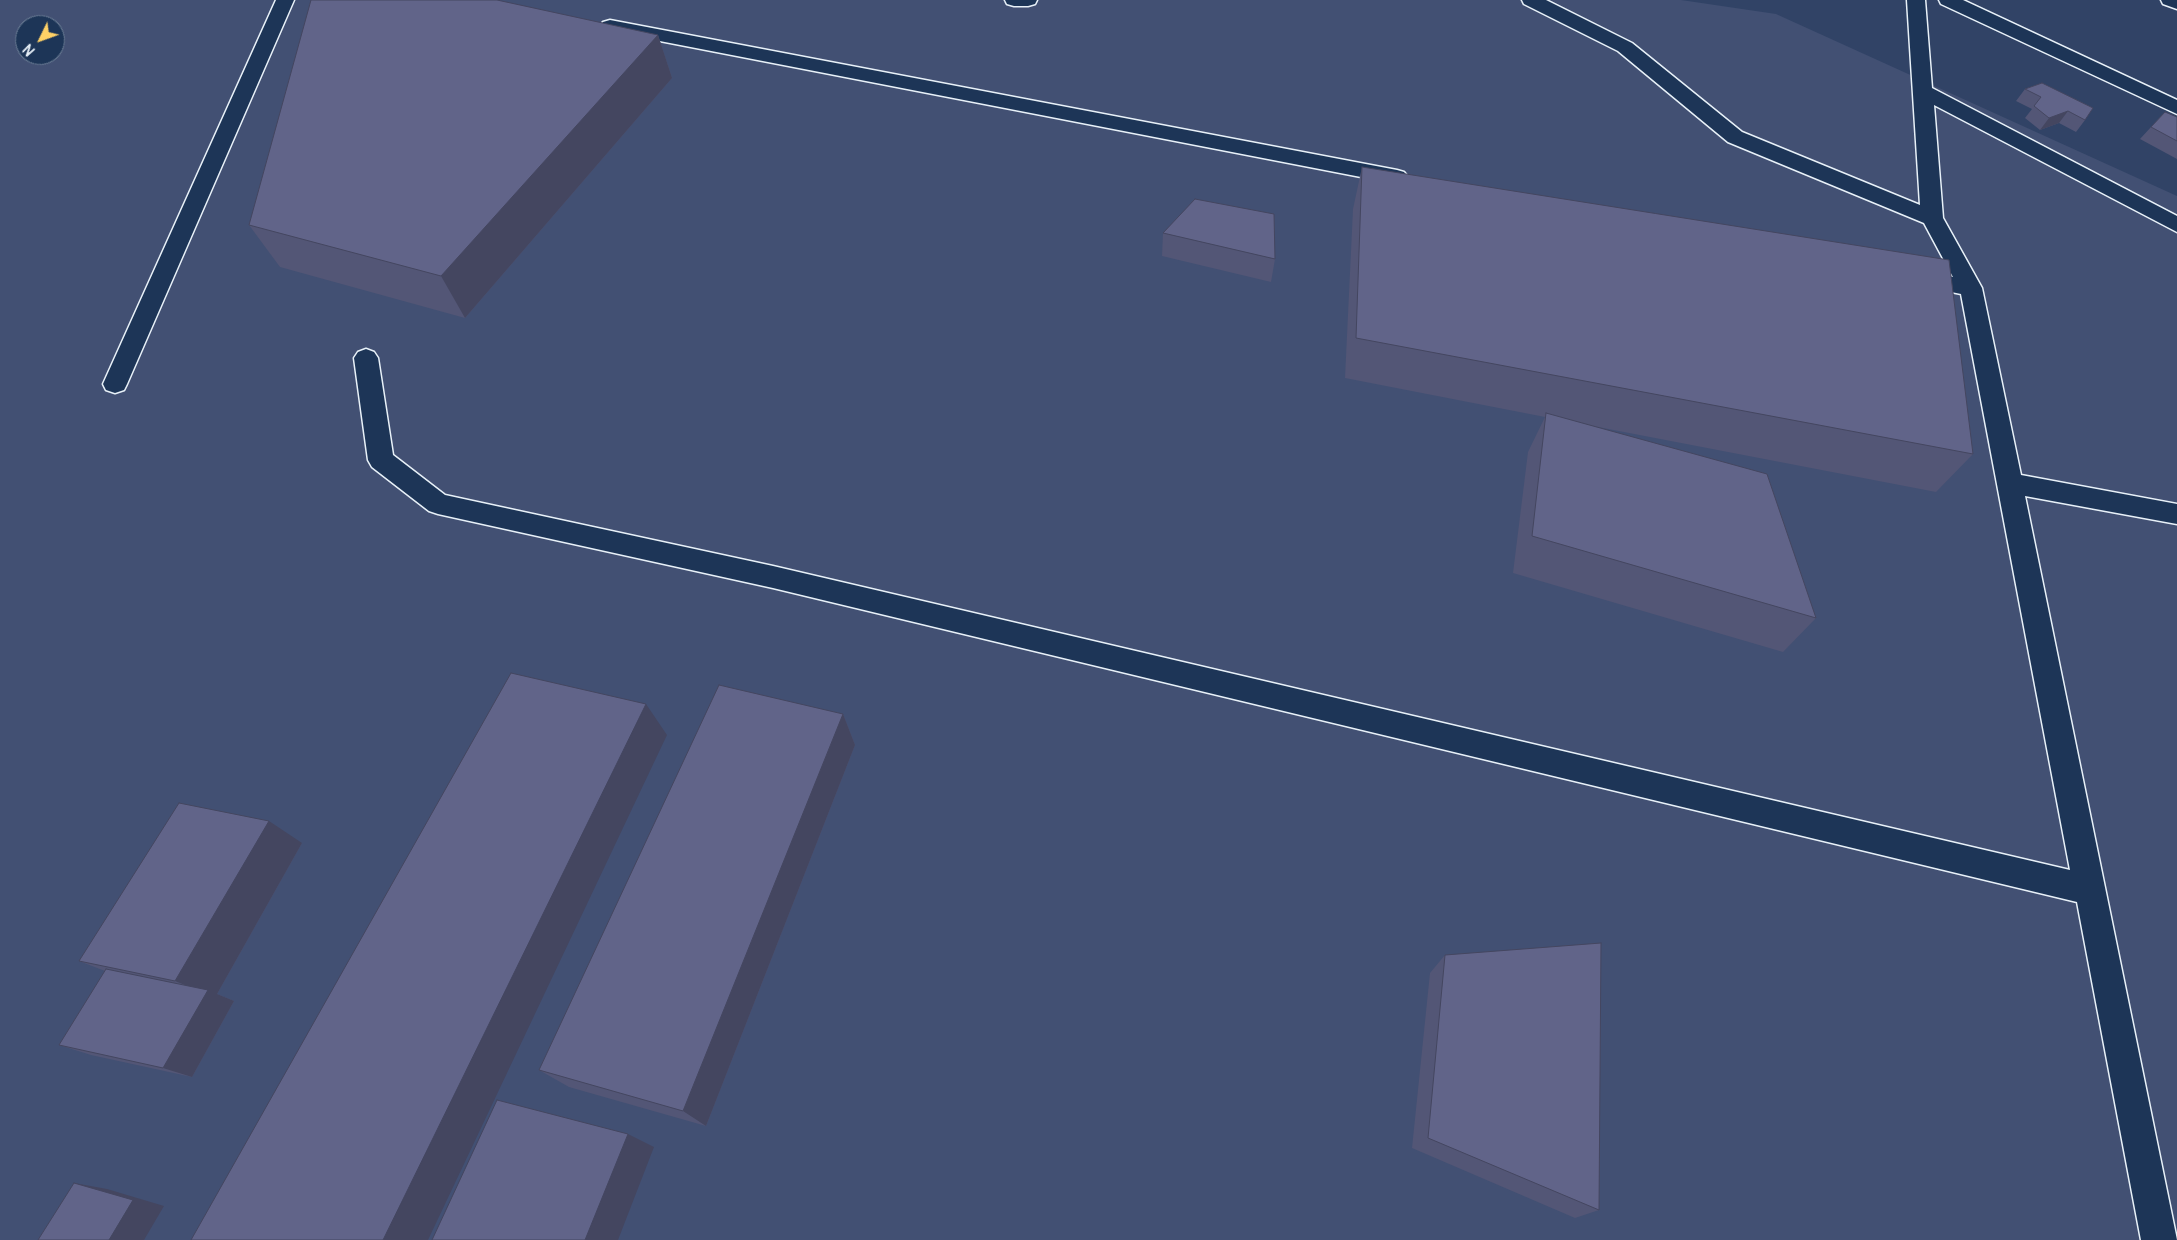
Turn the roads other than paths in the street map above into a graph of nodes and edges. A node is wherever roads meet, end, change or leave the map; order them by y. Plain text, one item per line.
1 (285, 0) edge
2 (1014, 0) edge
3 (1028, 0) edge
4 (1531, 0) edge
5 (1916, 0) edge
6 (1948, 0) edge
7 (2170, 0) edge
8 (2177, 3) edge
9 (594, 23) edge
10 (1922, 91) junction
11 (2177, 108) edge
12 (1414, 181) edge
13 (1932, 218) junction
14 (2177, 225) edge
15 (1893, 273) edge
16 (1971, 288) junction
17 (366, 358) dead end
18 (115, 384) dead end
19 (2008, 483) junction
20 (2177, 514) edge
21 (2089, 890) junction
22 (2158, 1240) edge

1 - 18 street
2 - 3 street
4 - 13 street
5 - 10 street
6 - 11 street
7 - 8 street
9 - 12 street
10 - 13 street
10 - 14 street
13 - 16 street
15 - 16 street
16 - 19 street
17 - 21 street
19 - 20 street
19 - 21 street
21 - 22 street

